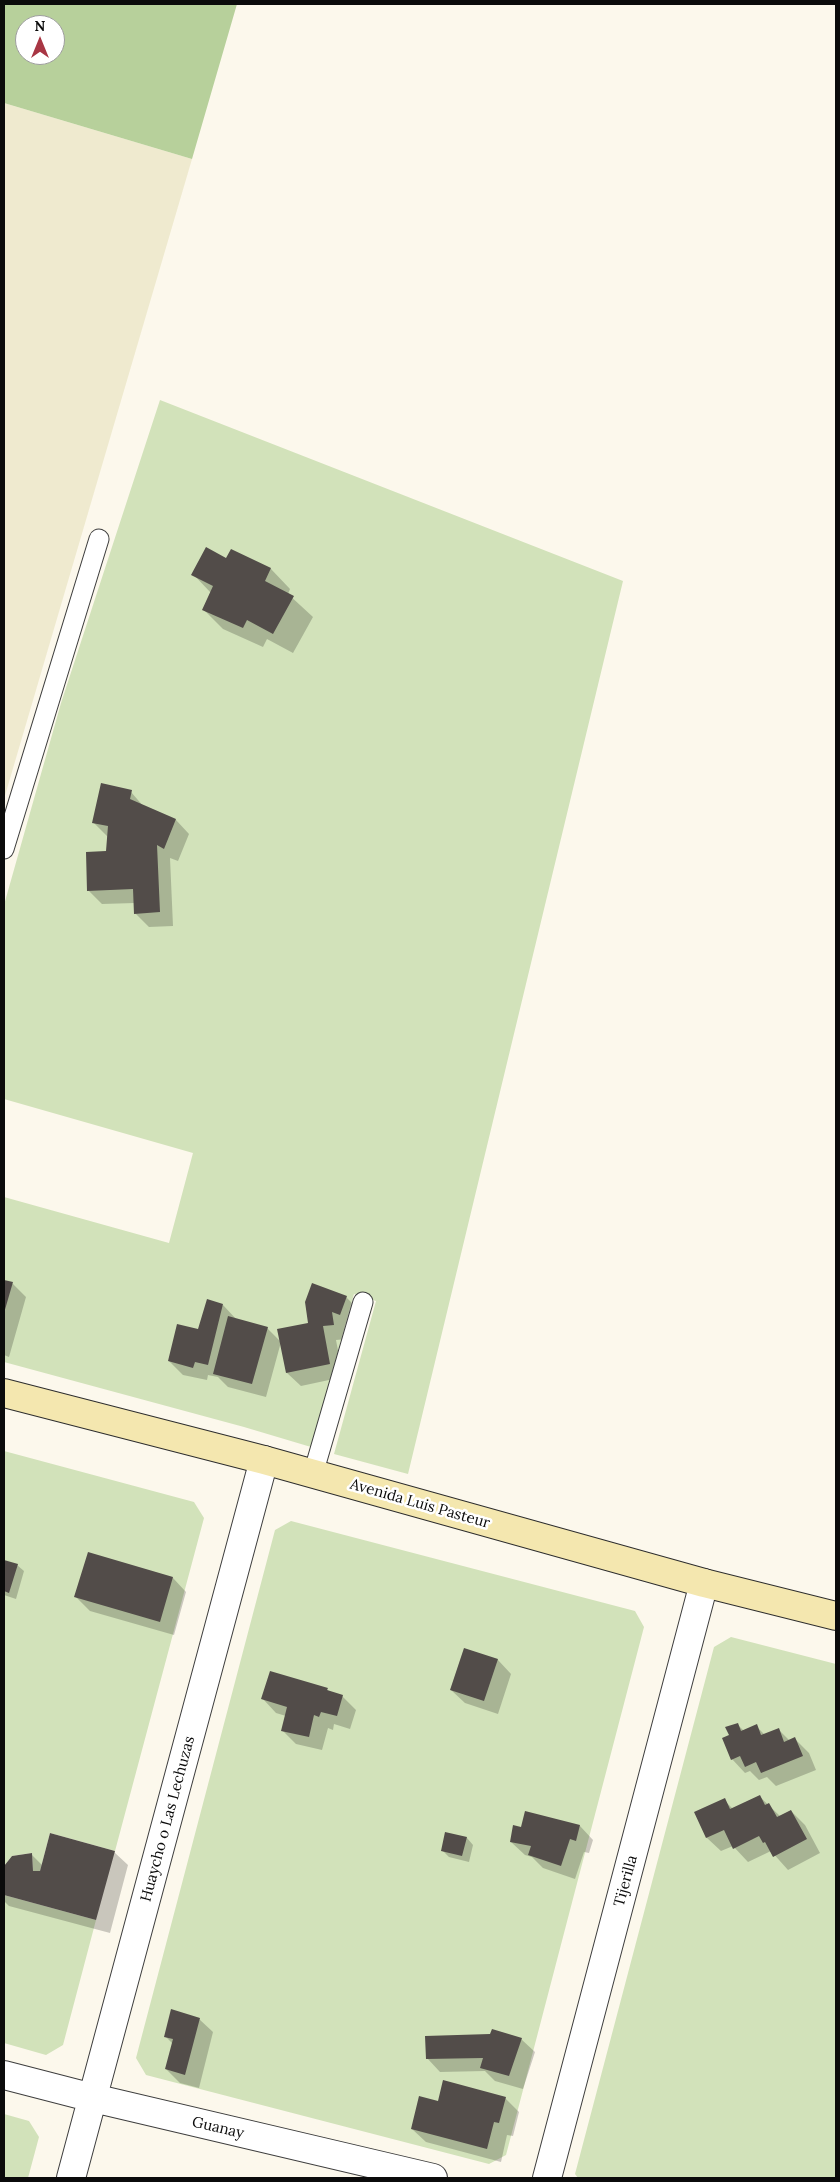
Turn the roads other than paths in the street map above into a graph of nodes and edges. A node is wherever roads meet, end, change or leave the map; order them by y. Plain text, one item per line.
1 (99, 539) dead end
2 (4, 849) edge
3 (363, 1302) dead end
4 (4, 1393) edge
5 (264, 1460) junction
6 (314, 1474) junction
7 (704, 1583) junction
8 (836, 1616) edge
9 (4, 2076) edge
10 (93, 2098) junction
11 (71, 2178) edge
12 (432, 2178) edge
13 (547, 2178) edge

1 - 2 lane
3 - 6 lane
4 - 5 street, Avenida Luis Pasteur
5 - 6 street, Avenida Luis Pasteur
5 - 10 street, Huaycho o Las Lechuzas
6 - 7 street, Avenida Luis Pasteur
7 - 8 street, Avenida Luis Pasteur
7 - 13 street, Tijerilla
9 - 10 street, Guanay
10 - 11 street, Huaycho o Las Lechuzas
10 - 12 street, Guanay

